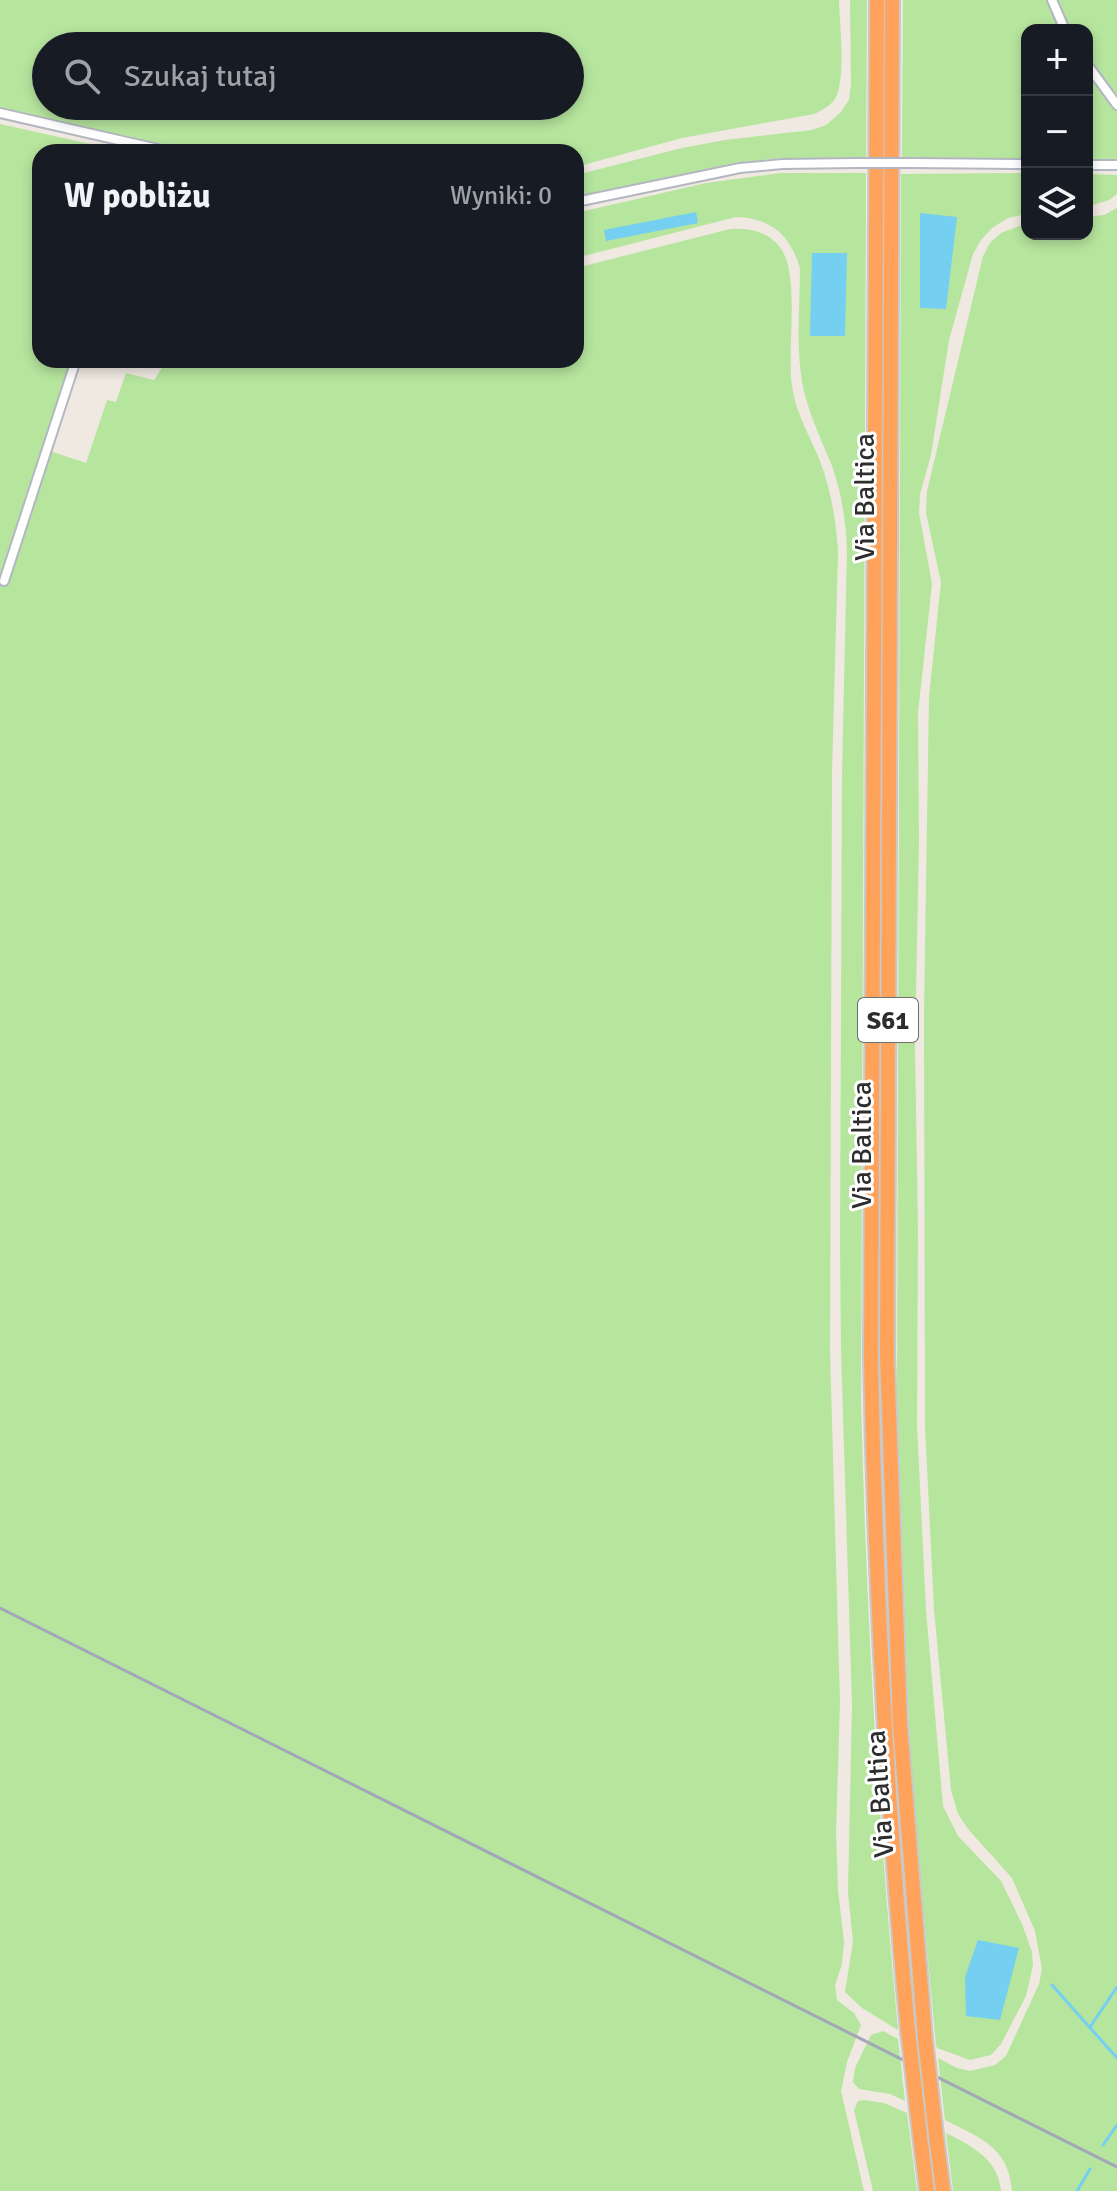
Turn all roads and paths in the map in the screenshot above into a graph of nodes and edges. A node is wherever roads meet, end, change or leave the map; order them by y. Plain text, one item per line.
1 (877, 0) edge
2 (892, 0) edge
3 (1052, 0) edge
4 (1062, 24) edge
5 (1093, 72) edge
6 (1117, 105) edge
7 (0, 113) edge
8 (125, 144) edge
9 (1021, 164) edge
10 (1093, 165) edge
11 (1117, 165) edge
12 (584, 200) edge
13 (73, 368) edge
14 (4, 581) dead end
15 (927, 2191) edge
16 (943, 2191) edge

1 - 15 highway, Via Baltica / S61, bridge
2 - 16 highway, Via Baltica / S61, bridge
3 - 4 street
5 - 6 street
7 - 8 street
9 - 12 street, bridge
10 - 11 street
13 - 14 street

